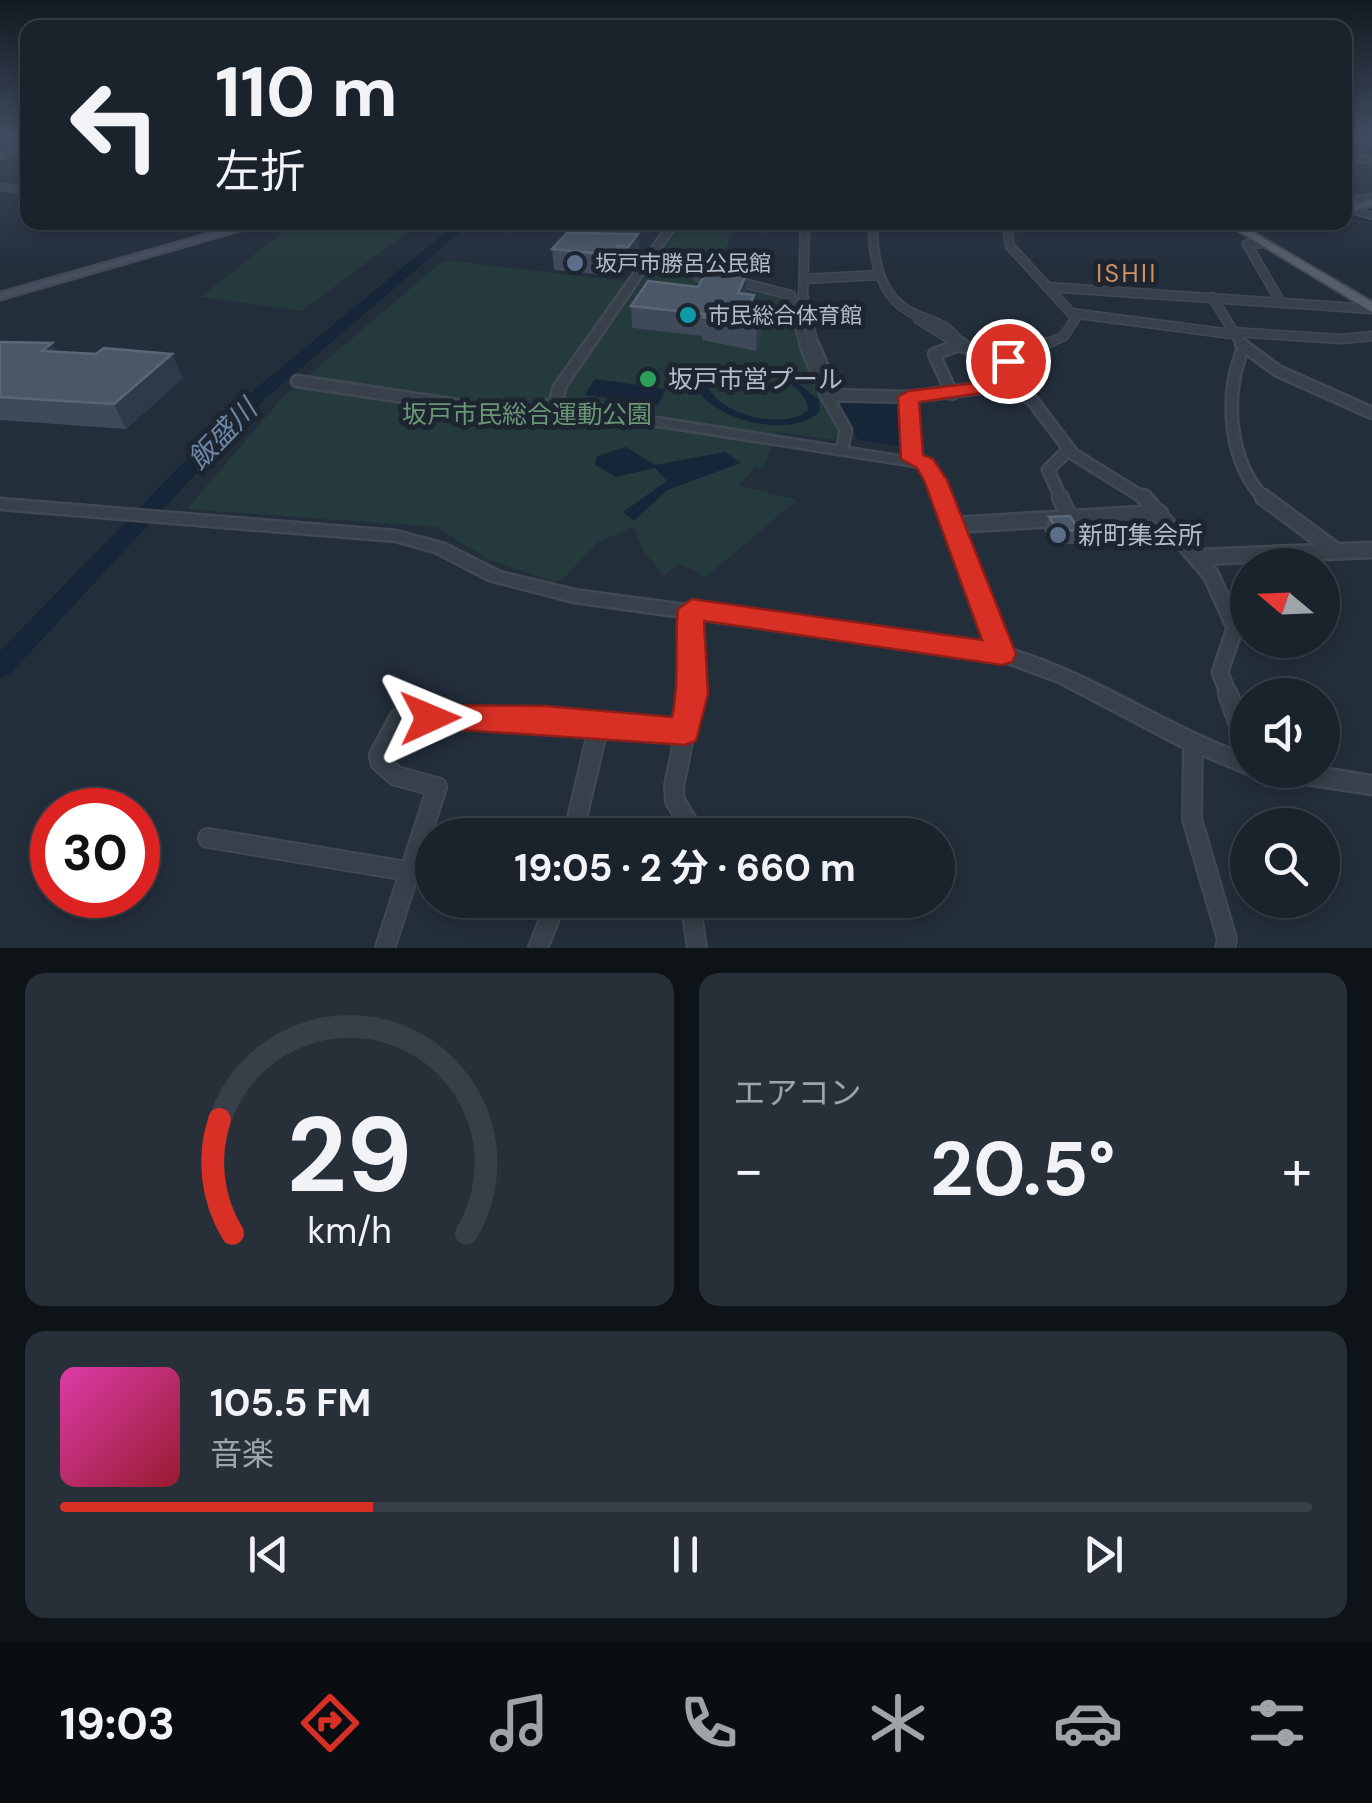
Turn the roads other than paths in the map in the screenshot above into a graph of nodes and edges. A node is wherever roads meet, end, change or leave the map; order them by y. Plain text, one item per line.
1 (235, 230) edge
2 (675, 230) edge
3 (805, 230) edge
4 (872, 230) edge
5 (1007, 230) edge
6 (1253, 230) edge
7 (1265, 243) junction
8 (650, 257) junction
9 (878, 275) junction
10 (805, 279) junction
11 (1047, 286) junction
12 (0, 296) edge
13 (1212, 296) junction
14 (1280, 301) junction
15 (1372, 308) edge
16 (1077, 316) junction
17 (1231, 333) junction
18 (1372, 336) edge
19 (963, 348) junction
20 (1244, 348) junction
21 (1008, 361) junction
22 (999, 380) junction
23 (297, 381) dead end
24 (952, 394) junction
25 (831, 395) junction
26 (908, 397) junction
27 (556, 401) junction
28 (1372, 413) edge
29 (842, 449) junction
30 (1069, 450) junction
31 (912, 459) junction
32 (0, 504) edge
33 (1160, 513) junction
34 (1069, 516) junction
35 (953, 526) junction
36 (1332, 548) edge
37 (1372, 550) edge
38 (1340, 551) edge
39 (1230, 556) edge
40 (1200, 557) junction
41 (692, 609) junction
42 (1002, 654) junction
43 (1230, 700) edge
44 (599, 725) junction
45 (685, 732) junction
46 (1193, 744) junction
47 (1230, 758) edge
48 (1340, 780) edge
49 (1372, 785) edge
50 (577, 818) edge
51 (686, 818) edge
52 (208, 838) dead end
53 (407, 870) junction
54 (550, 918) edge
55 (693, 918) edge
56 (385, 948) edge
57 (538, 948) edge
58 (698, 948) edge
59 (1225, 948) edge

1 - 12 main road
2 - 8 street
3 - 10 street
4 - 9 street
5 - 11 street
6 - 7 main road
7 - 14 street
7 - 15 main road
8 - 25 street
8 - 27 street
9 - 10 street
9 - 19 street
10 - 25 street
11 - 13 street
11 - 16 street
13 - 14 street
13 - 17 street
14 - 15 street
16 - 17 street
16 - 21 street
17 - 18 street
17 - 20 street
19 - 21 street
19 - 24 street
20 - 28 street
20 - 36 street
21 - 22 street
22 - 24 street
22 - 30 street
23 - 27 street
24 - 26 street
25 - 26 street
25 - 29 street
26 - 31 street
27 - 29 street
29 - 31 street
30 - 33 street
30 - 34 street
31 - 35 street
32 - 41 street
33 - 34 street
33 - 40 street
34 - 35 street
35 - 42 street
37 - 38 street
39 - 40 street
40 - 43 street
41 - 42 street
41 - 45 street
42 - 46 street
44 - 45 street
44 - 50 street
44 - 53 street
45 - 51 street
46 - 47 street
46 - 59 street
48 - 49 street
52 - 53 street
53 - 56 street
54 - 57 street
55 - 58 street

